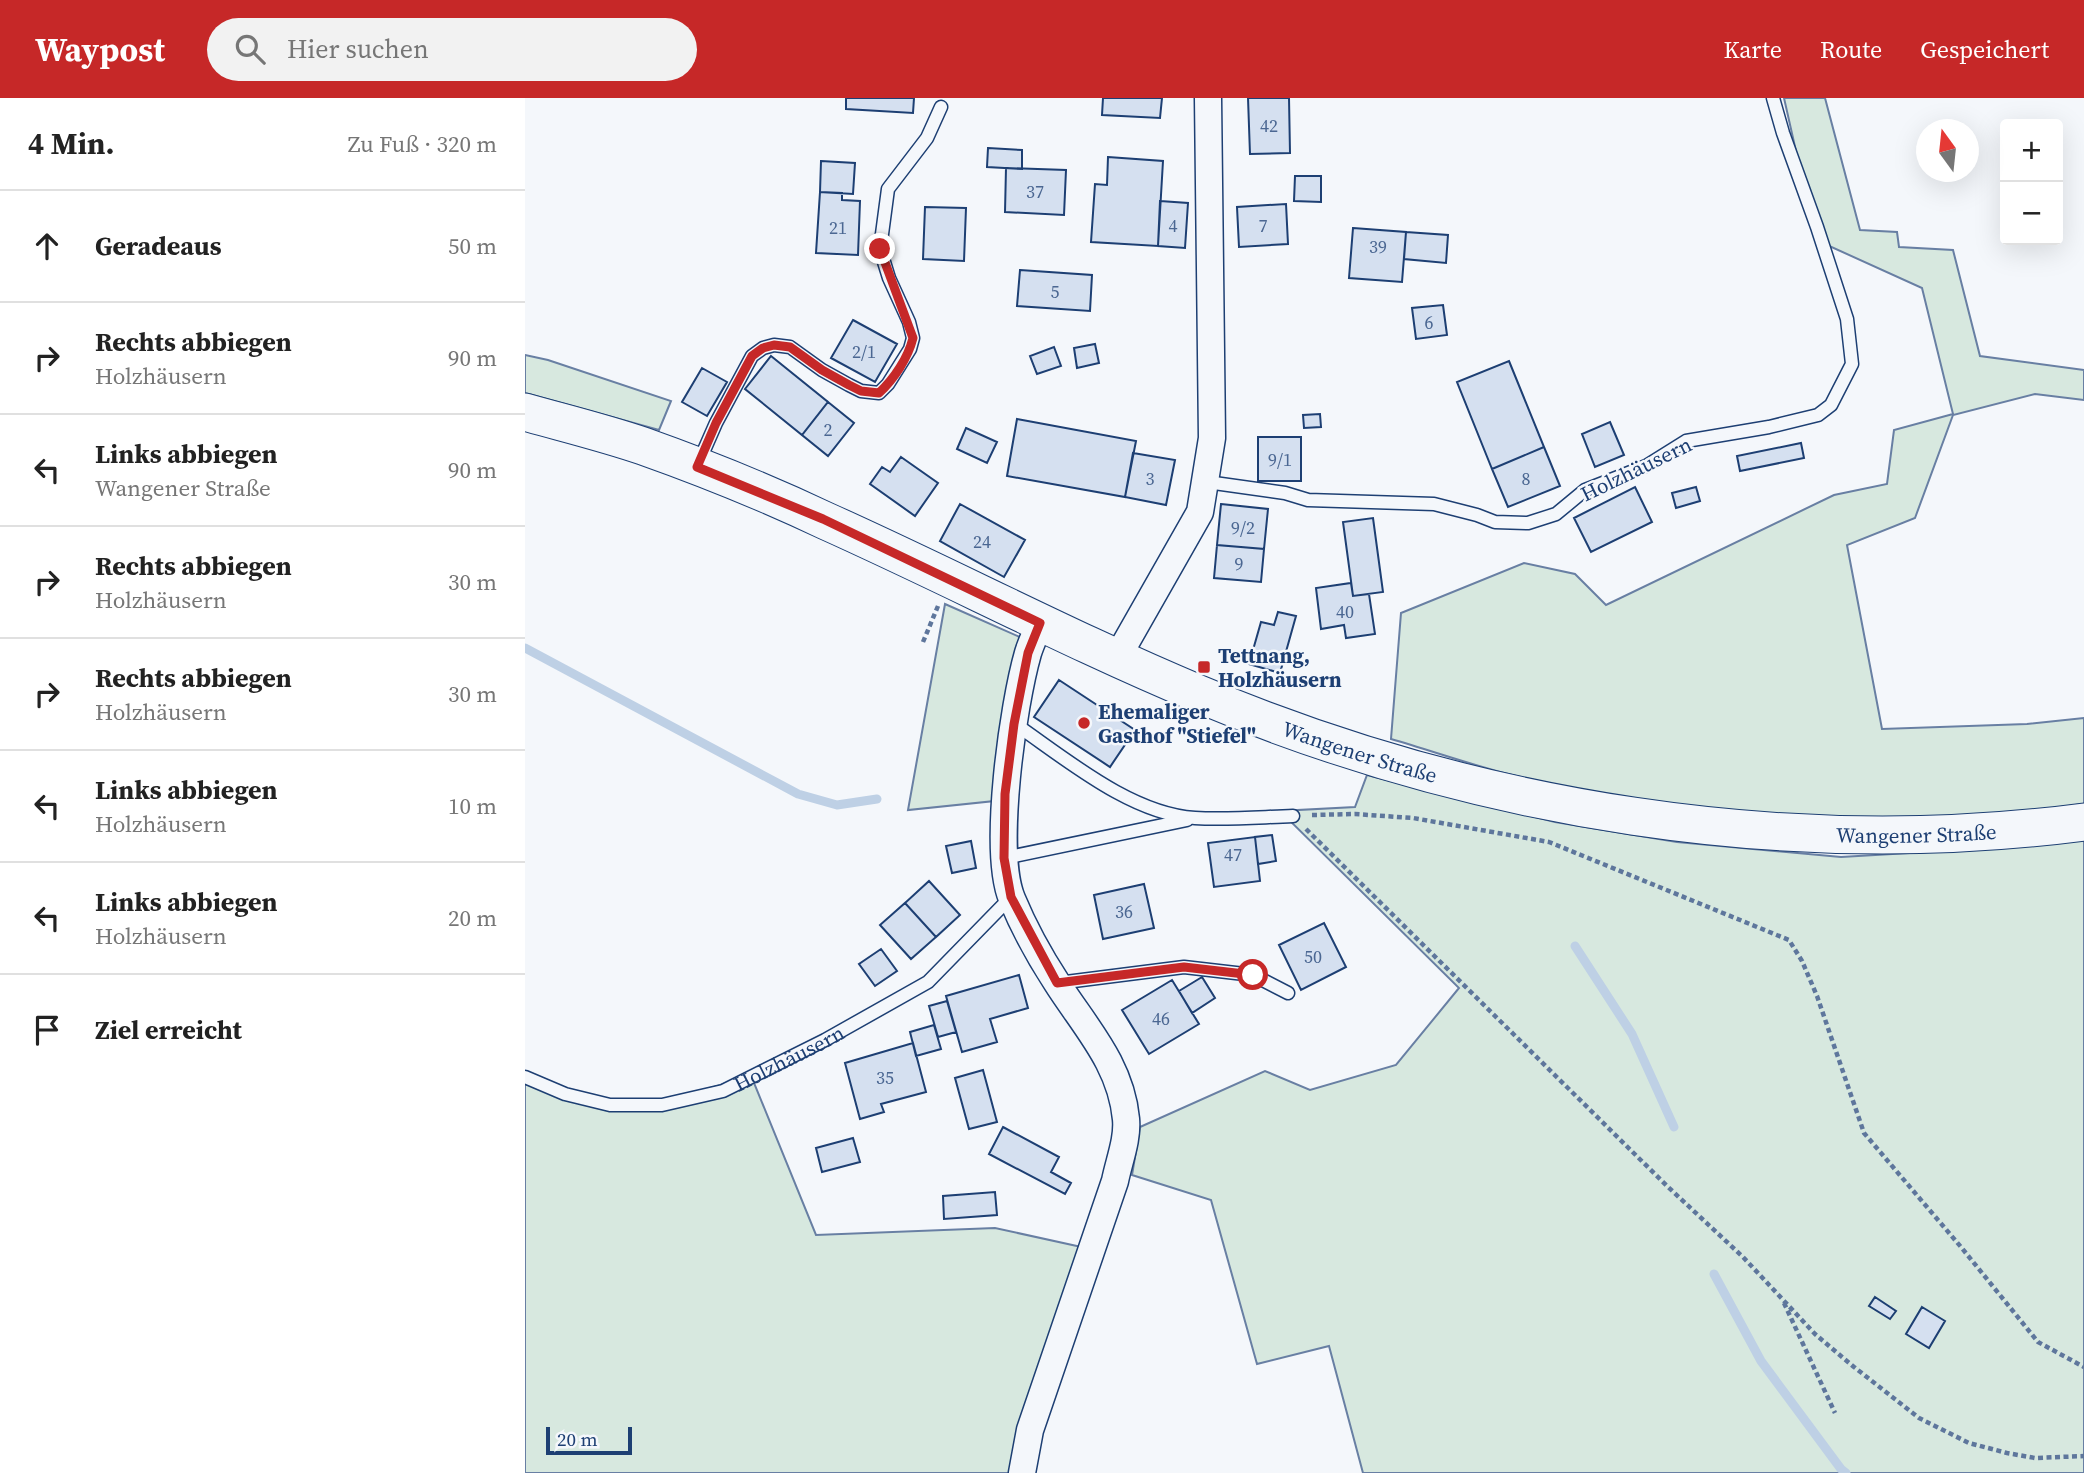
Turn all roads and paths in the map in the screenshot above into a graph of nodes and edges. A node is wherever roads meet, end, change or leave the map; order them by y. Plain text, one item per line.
1 (1208, 98) edge
2 (1773, 98) edge
3 (941, 107) dead end
4 (525, 412) edge
5 (697, 467) junction
6 (1206, 482) junction
7 (1040, 623) junction
8 (1117, 658) junction
9 (1014, 724) junction
10 (1293, 816) junction
11 (1194, 818) junction
12 (2084, 822) edge
13 (1004, 858) junction
14 (1011, 897) junction
15 (1057, 983) junction
16 (1288, 993) dead end
17 (525, 1077) edge
18 (1782, 1300) junction
19 (2084, 1367) edge
20 (1835, 1413) dead end
21 (2084, 1456) edge
22 (1022, 1473) edge

1 - 6 street
2 - 6 lane, Holzhäusern
3 - 5 lane
4 - 5 main road, Wangener Straße
5 - 7 main road, Wangener Straße
6 - 8 street
7 - 8 main road, Wangener Straße
7 - 9 street
8 - 12 main road, Wangener Straße
9 - 11 lane
9 - 13 street
10 - 11 lane
10 - 18 path
10 - 19 path
11 - 13 lane
13 - 14 street
14 - 15 street
14 - 17 lane, Holzhäusern
15 - 16 lane
15 - 22 street
18 - 20 path
18 - 21 path

